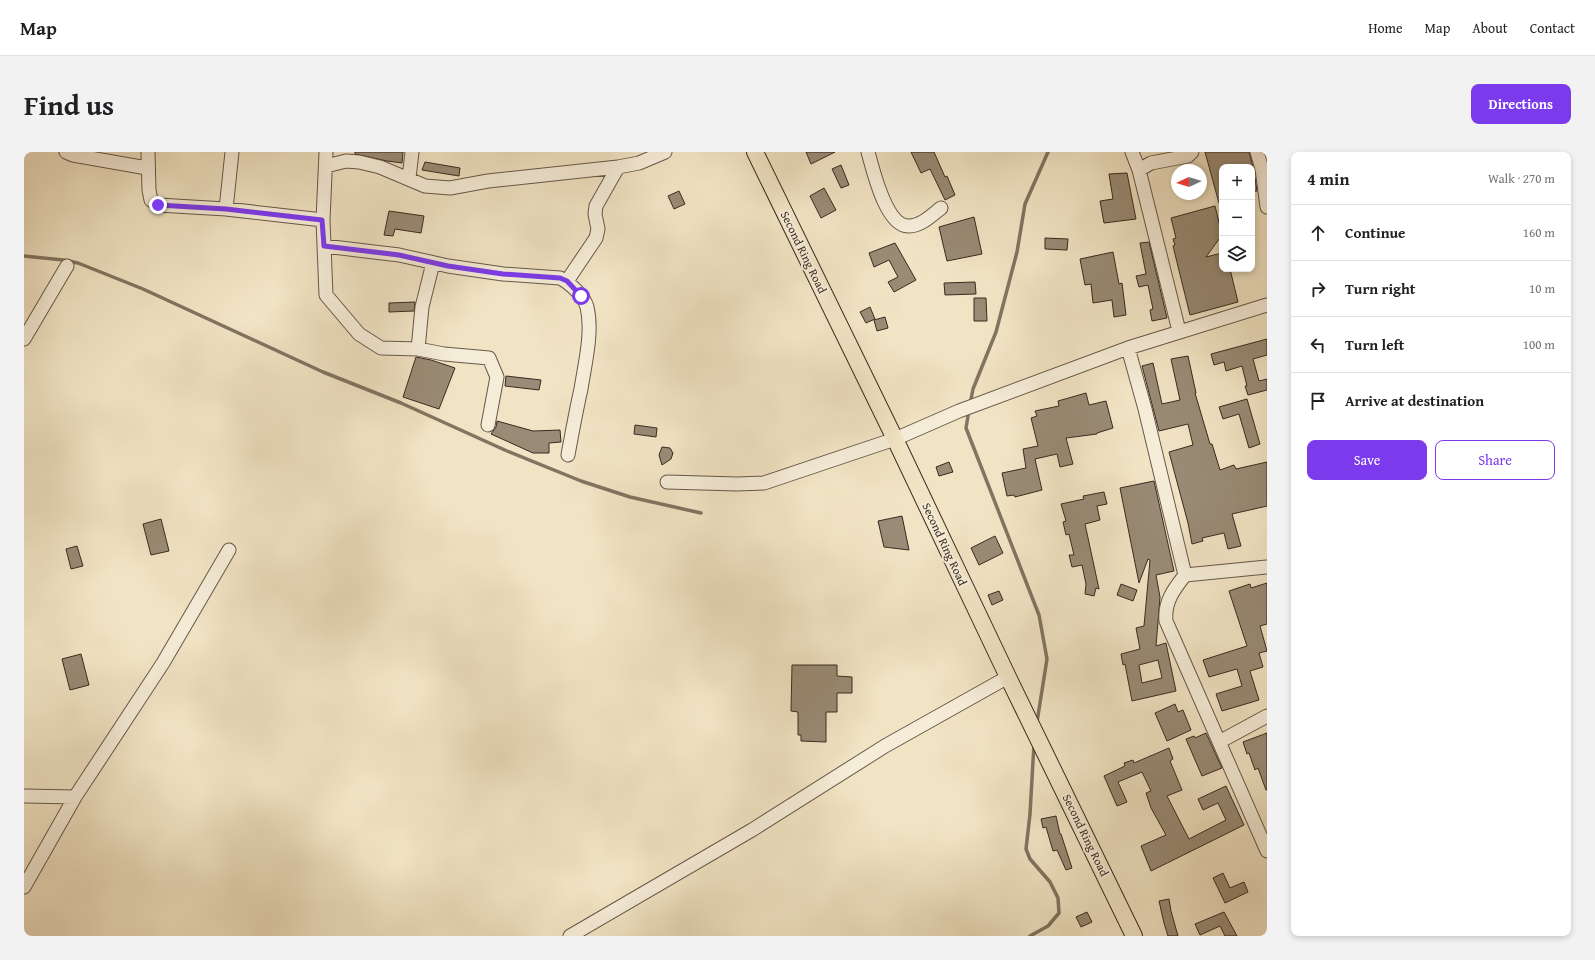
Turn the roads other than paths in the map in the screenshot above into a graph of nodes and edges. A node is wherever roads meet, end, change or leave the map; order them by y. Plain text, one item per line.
1 (66, 152) edge
2 (148, 152) edge
3 (232, 152) edge
4 (326, 152) edge
5 (412, 152) edge
6 (665, 152) edge
7 (755, 152) edge
8 (868, 152) edge
9 (1132, 152) edge
10 (1192, 152) edge
11 (1257, 152) edge
12 (326, 166) junction
13 (618, 167) junction
14 (147, 168) junction
15 (1139, 170) junction
16 (409, 178) junction
17 (1267, 207) edge
18 (941, 208) dead end
19 (226, 209) junction
20 (322, 220) junction
21 (324, 246) junction
22 (432, 262) junction
23 (67, 266) dead end
24 (567, 281) junction
25 (1267, 305) edge
26 (1179, 331) junction
27 (24, 339) edge
28 (1128, 348) junction
29 (418, 349) junction
30 (488, 426) dead end
31 (895, 439) junction
32 (568, 455) dead end
33 (666, 482) dead end
34 (228, 550) dead end
35 (1267, 567) edge
36 (1186, 575) junction
37 (1008, 677) junction
38 (1267, 716) edge
39 (1218, 742) junction
40 (25, 796) edge
41 (75, 797) junction
42 (1267, 851) edge
43 (24, 887) edge
44 (570, 936) edge
45 (1134, 936) edge

1 - 14 street
2 - 14 street
3 - 19 street
4 - 12 street
5 - 16 street
6 - 13 street
7 - 31 main road, Second Ring Road
8 - 18 street
9 - 15 street
10 - 15 street
11 - 17 street
12 - 16 street
12 - 20 street
13 - 16 street
13 - 24 street
14 - 19 street
15 - 26 street
19 - 20 street
20 - 21 street
21 - 22 street
21 - 29 street
22 - 24 street
22 - 29 street
23 - 27 street
24 - 32 street
25 - 26 street
26 - 28 street
28 - 31 street
28 - 36 street
29 - 30 street
31 - 33 street
31 - 37 main road, Second Ring Road
34 - 41 street
35 - 36 street
36 - 39 street
37 - 44 street
37 - 45 main road, Second Ring Road
38 - 39 street
39 - 42 street
40 - 41 street
41 - 43 street

